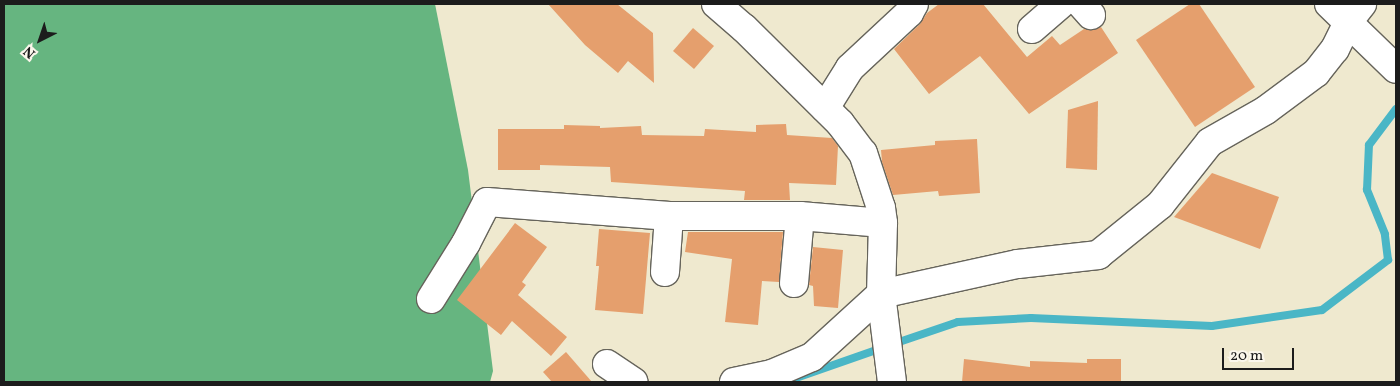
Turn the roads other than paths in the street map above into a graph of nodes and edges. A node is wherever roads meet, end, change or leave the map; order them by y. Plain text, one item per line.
1 (716, 4) edge
2 (914, 4) edge
3 (1061, 4) edge
4 (1346, 10) edge
5 (1032, 29) dead end
6 (1396, 69) edge
7 (825, 108) junction
8 (668, 216) junction
9 (800, 216) junction
10 (883, 223) junction
11 (665, 272) dead end
12 (794, 283) dead end
13 (881, 294) junction
14 (430, 299) dead end
15 (607, 364) dead end
16 (634, 382) edge
17 (734, 382) edge
18 (892, 382) edge

1 - 7 street
2 - 7 street
3 - 5 street
4 - 6 street
4 - 13 street
7 - 10 street
8 - 9 street
8 - 11 street
8 - 14 street
9 - 10 street
9 - 12 street
10 - 13 street
13 - 17 street
13 - 18 street
15 - 16 street

